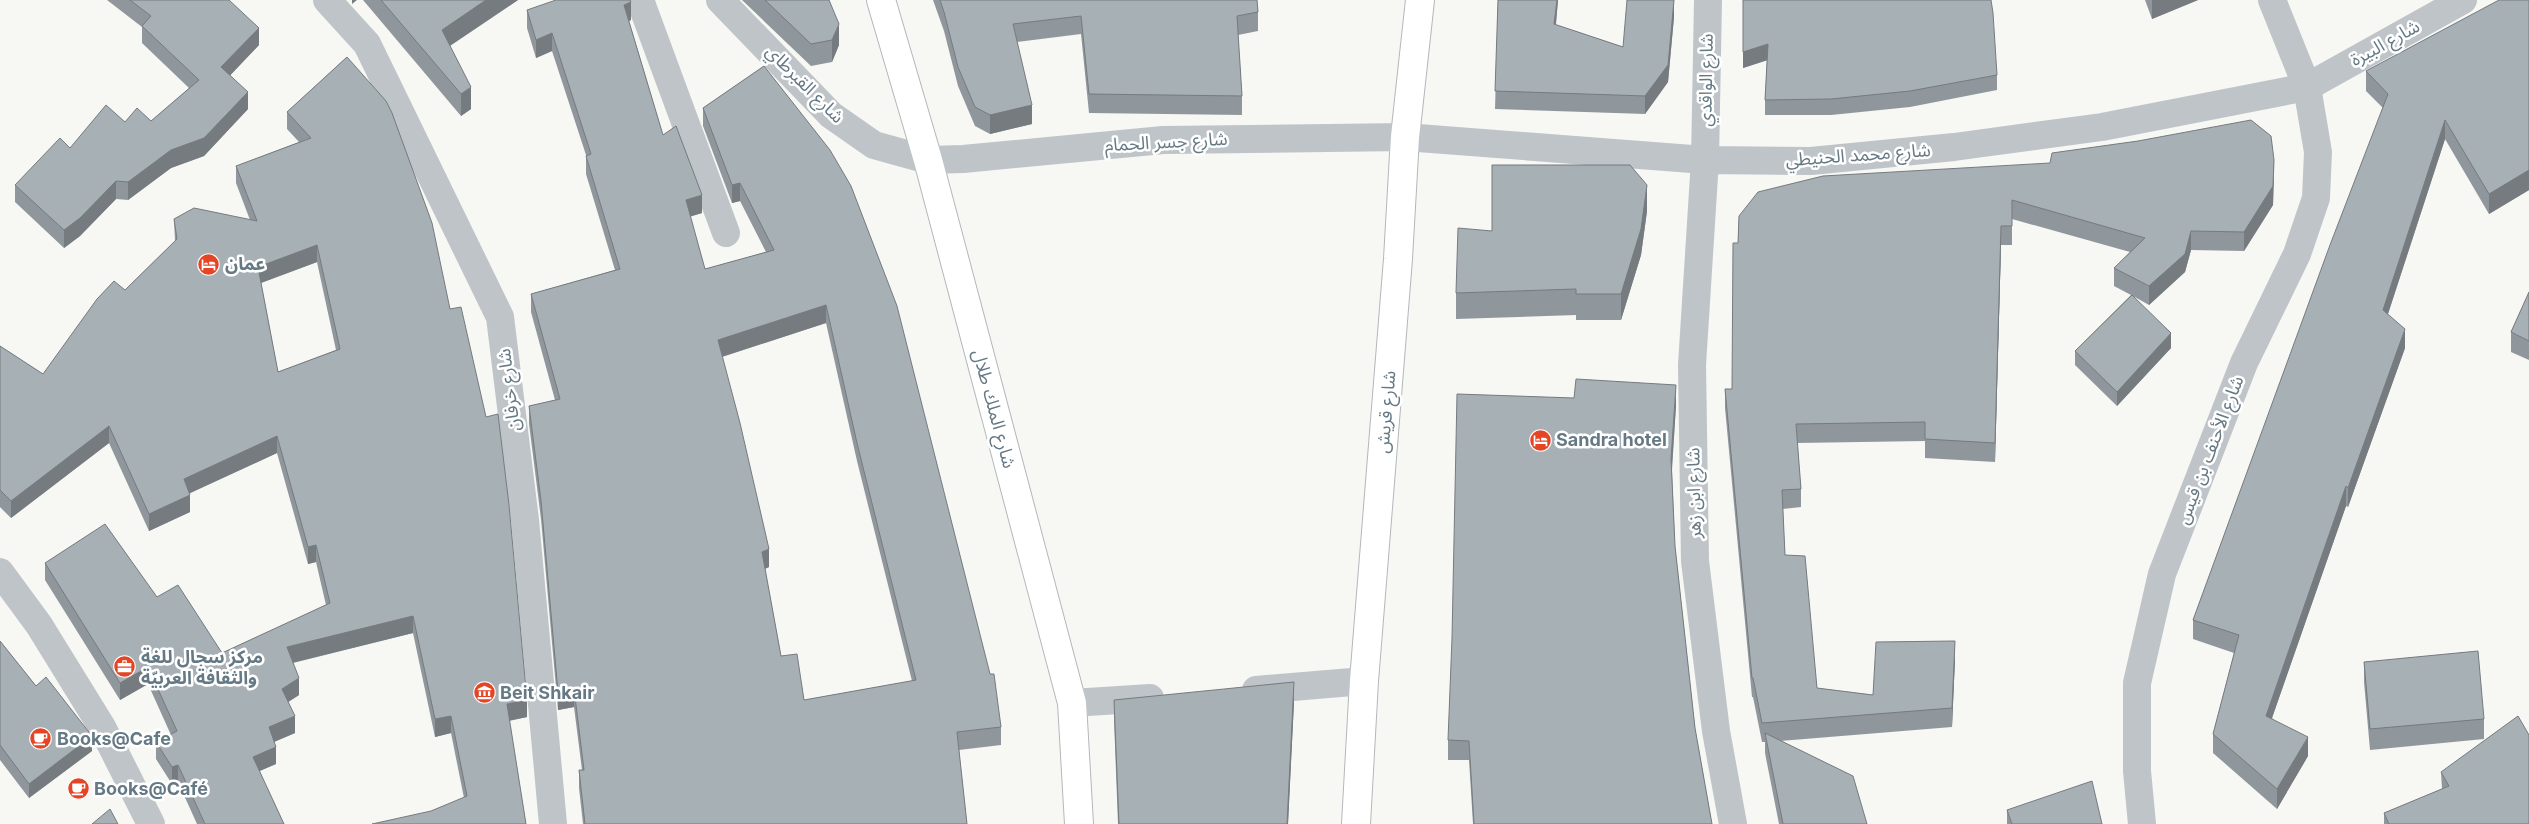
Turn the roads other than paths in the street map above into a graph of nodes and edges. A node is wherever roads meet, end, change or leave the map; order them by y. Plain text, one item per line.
1 (327, 0) edge
2 (640, 0) edge
3 (720, 0) edge
4 (881, 0) edge
5 (1420, 0) edge
6 (1708, 0) edge
7 (2272, 0) edge
8 (2463, 0) edge
9 (2306, 87) junction
10 (1405, 138) junction
11 (928, 160) junction
12 (1705, 160) junction
13 (726, 232) dead end
14 (0, 572) edge
15 (1364, 681) junction
16 (1226, 692) edge
17 (1178, 696) edge
18 (1072, 703) junction
19 (151, 824) edge
20 (554, 824) edge
21 (1079, 824) edge
22 (1356, 824) edge
23 (1733, 824) edge
24 (2142, 824) edge

1 - 20 street, شارع خرفان
2 - 13 street
3 - 11 street, شارع القبرطاي
4 - 11 main road, شارع الملك طلال
5 - 10 main road, شارع قريش
6 - 12 street, شارع الواقدي
7 - 9 street, شارع الأحنف بن قيس
8 - 9 street, شارع البيرة
9 - 12 street, شارع محمد الحنيطي
9 - 24 street, شارع الأحنف بن قيس
10 - 11 street, شارع جسر الحمام
10 - 12 street, شارع محمد الحنيطي
10 - 15 main road, شارع قريش
11 - 18 main road, شارع الملك طلال
12 - 23 street, شارع ابن زهر
14 - 19 street
15 - 16 street
15 - 22 main road, شارع قريش
17 - 18 street
18 - 21 main road, شارع الملك طلال

